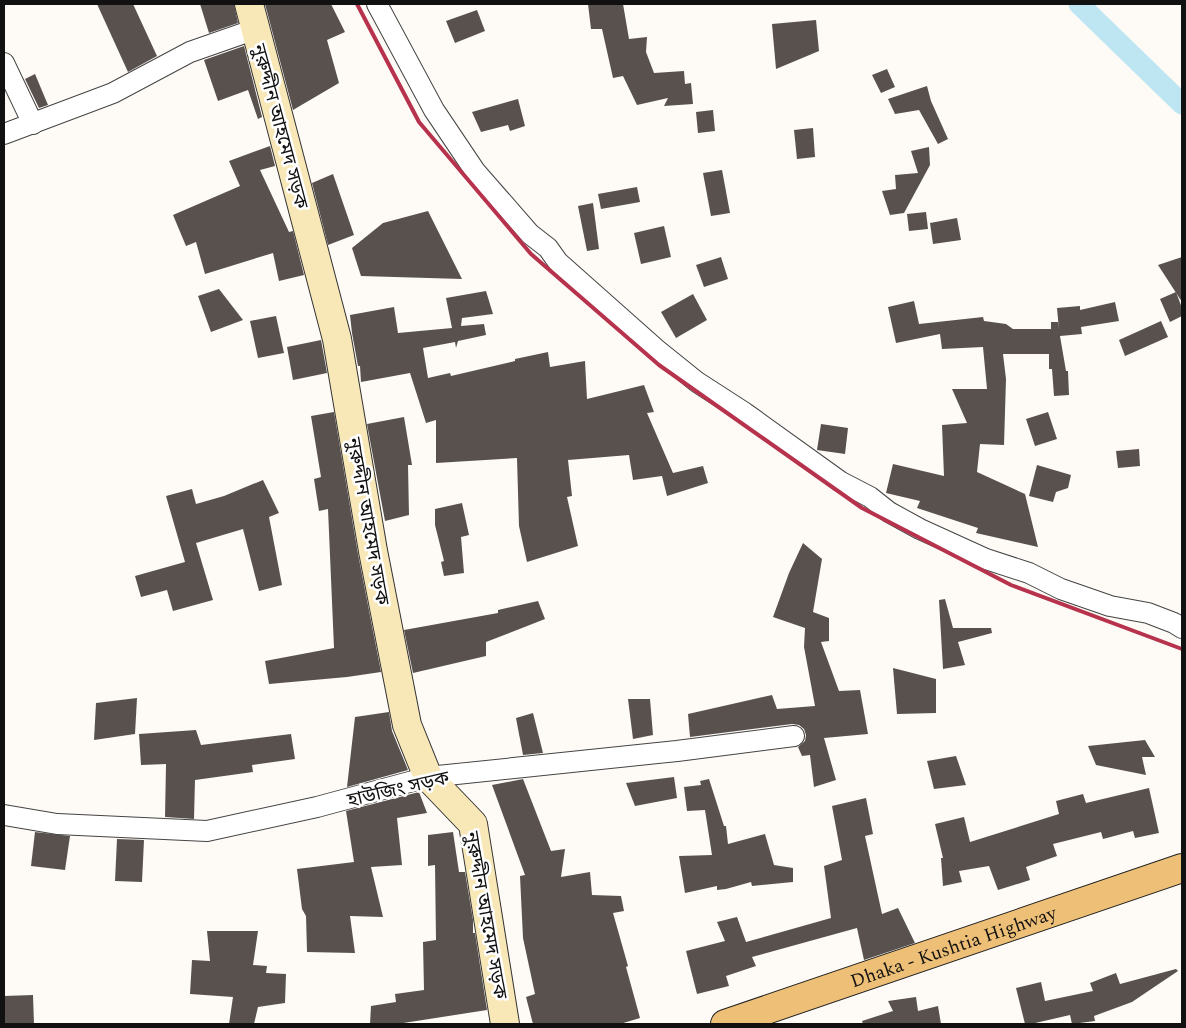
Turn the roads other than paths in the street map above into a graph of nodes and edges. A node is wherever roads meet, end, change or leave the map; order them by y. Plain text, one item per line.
1 (377, 4) edge
2 (253, 16) edge
3 (4, 63) edge
4 (33, 124) junction
5 (4, 134) edge
6 (1182, 628) edge
7 (794, 736) dead end
8 (428, 777) junction
9 (4, 815) edge
10 (1182, 868) edge
11 (505, 1024) edge
12 (725, 1024) edge

1 - 6 street
2 - 4 street
2 - 8 main road, নুরুদ্দীন আহমেদ সড়ক
3 - 4 street
4 - 5 street
7 - 8 street, হাউজিং সড়ক
8 - 9 street, হাউজিং সড়ক
8 - 11 main road, নুরুদ্দীন আহমেদ সড়ক
10 - 12 main road, Dhaka - Kushtia Highway

